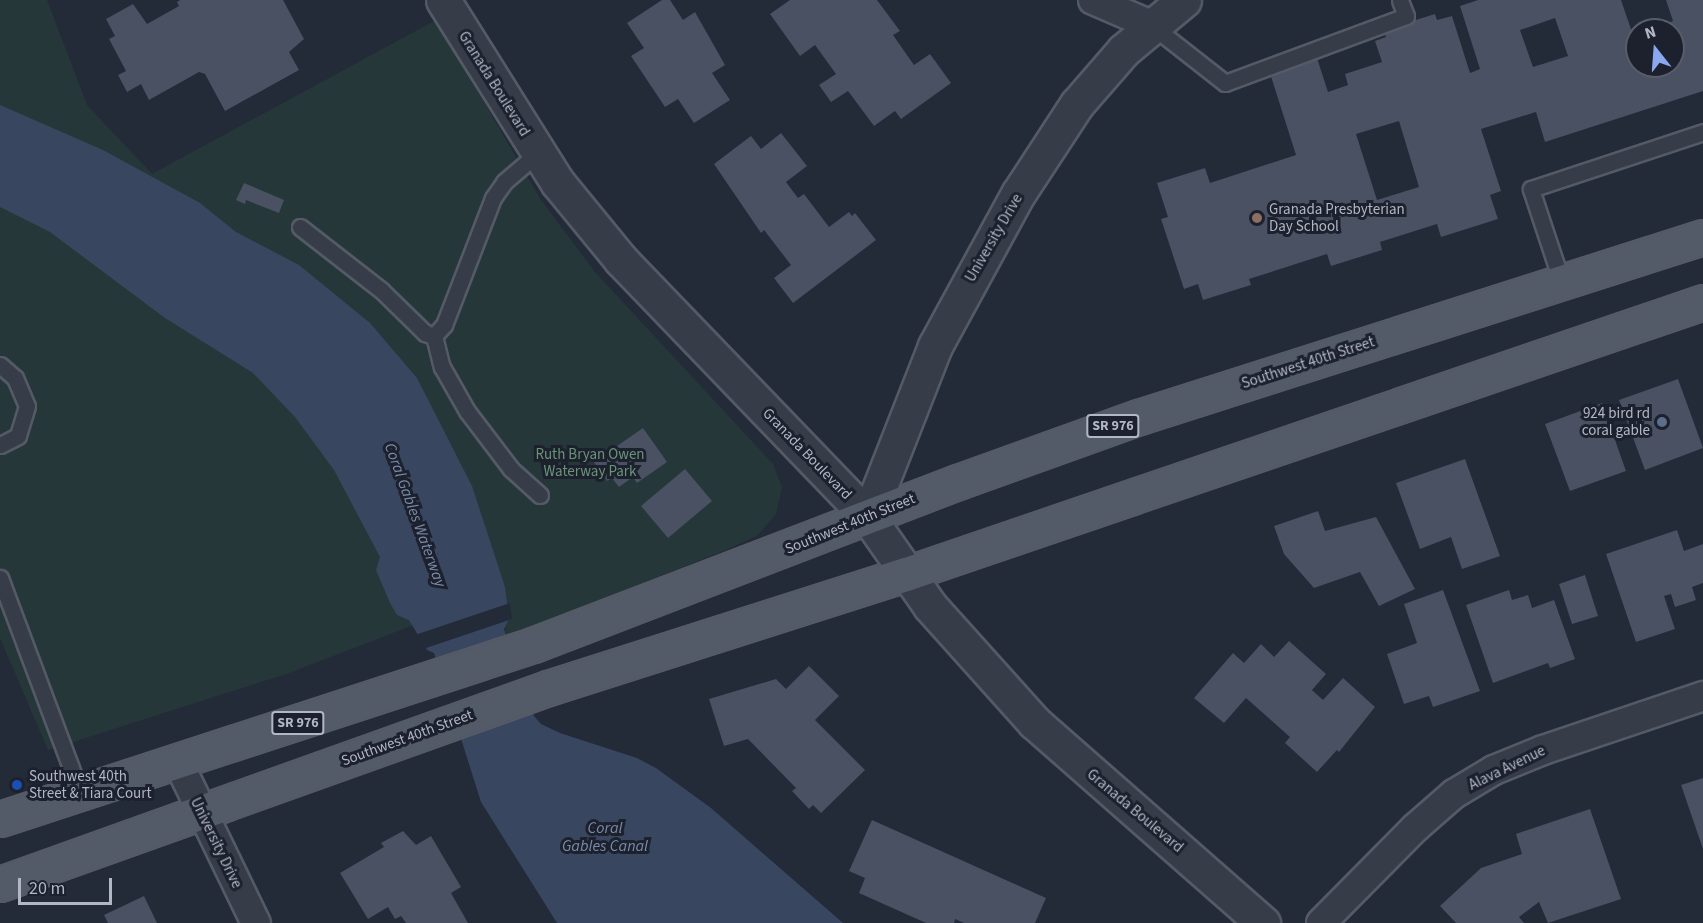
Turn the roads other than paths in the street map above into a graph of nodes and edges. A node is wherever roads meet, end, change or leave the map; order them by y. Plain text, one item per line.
1 (442, 0) edge
2 (1093, 0) edge
3 (1184, 0) edge
4 (1400, 0) edge
5 (1151, 25) junction
6 (1703, 132) edge
7 (538, 153) junction
8 (300, 227) dead end
9 (1703, 237) edge
10 (1562, 283) junction
11 (1703, 302) edge
12 (434, 336) junction
13 (0, 365) edge
14 (0, 445) edge
15 (540, 495) dead end
16 (868, 517) junction
17 (906, 574) junction
18 (0, 578) edge
19 (1703, 696) edge
20 (178, 762) junction
21 (80, 792) junction
22 (202, 814) junction
23 (0, 819) edge
24 (0, 884) edge
25 (256, 923) edge
26 (1263, 923) edge
27 (1321, 923) edge

1 - 7 street, Granada Boulevard
2 - 5 street
3 - 5 street, University Drive
4 - 5 lane
5 - 16 street, University Drive
6 - 10 lane
7 - 12 lane
7 - 16 street, Granada Boulevard
8 - 12 lane
9 - 10 main road, Southwest 40th Street / SR 976
10 - 16 main road, Southwest 40th Street / SR 976
11 - 17 main road, Southwest 40th Street
12 - 15 lane
13 - 14 lane
16 - 17 street, Granada Boulevard
16 - 20 main road, Southwest 40th Street / SR 976
17 - 22 main road, Southwest 40th Street
17 - 26 street, Granada Boulevard
18 - 21 lane
19 - 27 street, Alava Avenue
20 - 21 main road, Southwest 40th Street / SR 976
20 - 22 street, University Drive
21 - 23 main road, Southwest 40th Street / SR 976
22 - 24 main road, Southwest 40th Street
22 - 25 street, University Drive

